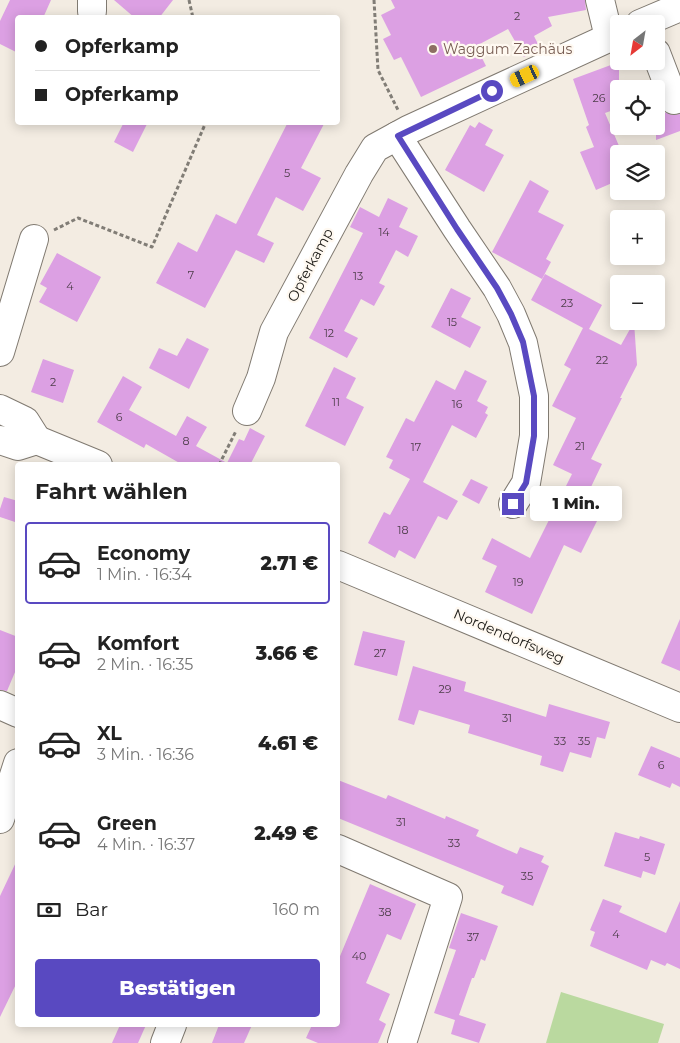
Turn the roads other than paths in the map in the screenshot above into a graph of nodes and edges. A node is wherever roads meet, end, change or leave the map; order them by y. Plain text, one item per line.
1 (600, 0) edge
2 (680, 7) edge
3 (662, 15) edge
4 (610, 25) edge
5 (610, 37) edge
6 (663, 70) edge
7 (674, 100) dead end
8 (403, 133) junction
9 (34, 240) road end
10 (0, 352) edge
11 (0, 409) edge
12 (247, 411) road end
13 (0, 440) edge
14 (37, 440) junction
15 (91, 462) edge
16 (513, 504) dead end
17 (340, 565) edge
18 (0, 705) edge
19 (680, 708) edge
20 (15, 711) edge
21 (15, 772) edge
22 (0, 818) edge
23 (340, 850) edge
24 (171, 1027) edge
25 (165, 1043) edge
26 (402, 1043) edge

1 - 4 street, Opferkamp
2 - 3 street
5 - 8 street, Opferkamp
6 - 7 street
8 - 12 street, Opferkamp
8 - 16 street
9 - 10 street
11 - 14 street
13 - 14 street
14 - 15 street
17 - 19 street, Nordendorfsweg
18 - 20 street
21 - 22 street
23 - 26 street
24 - 25 street

